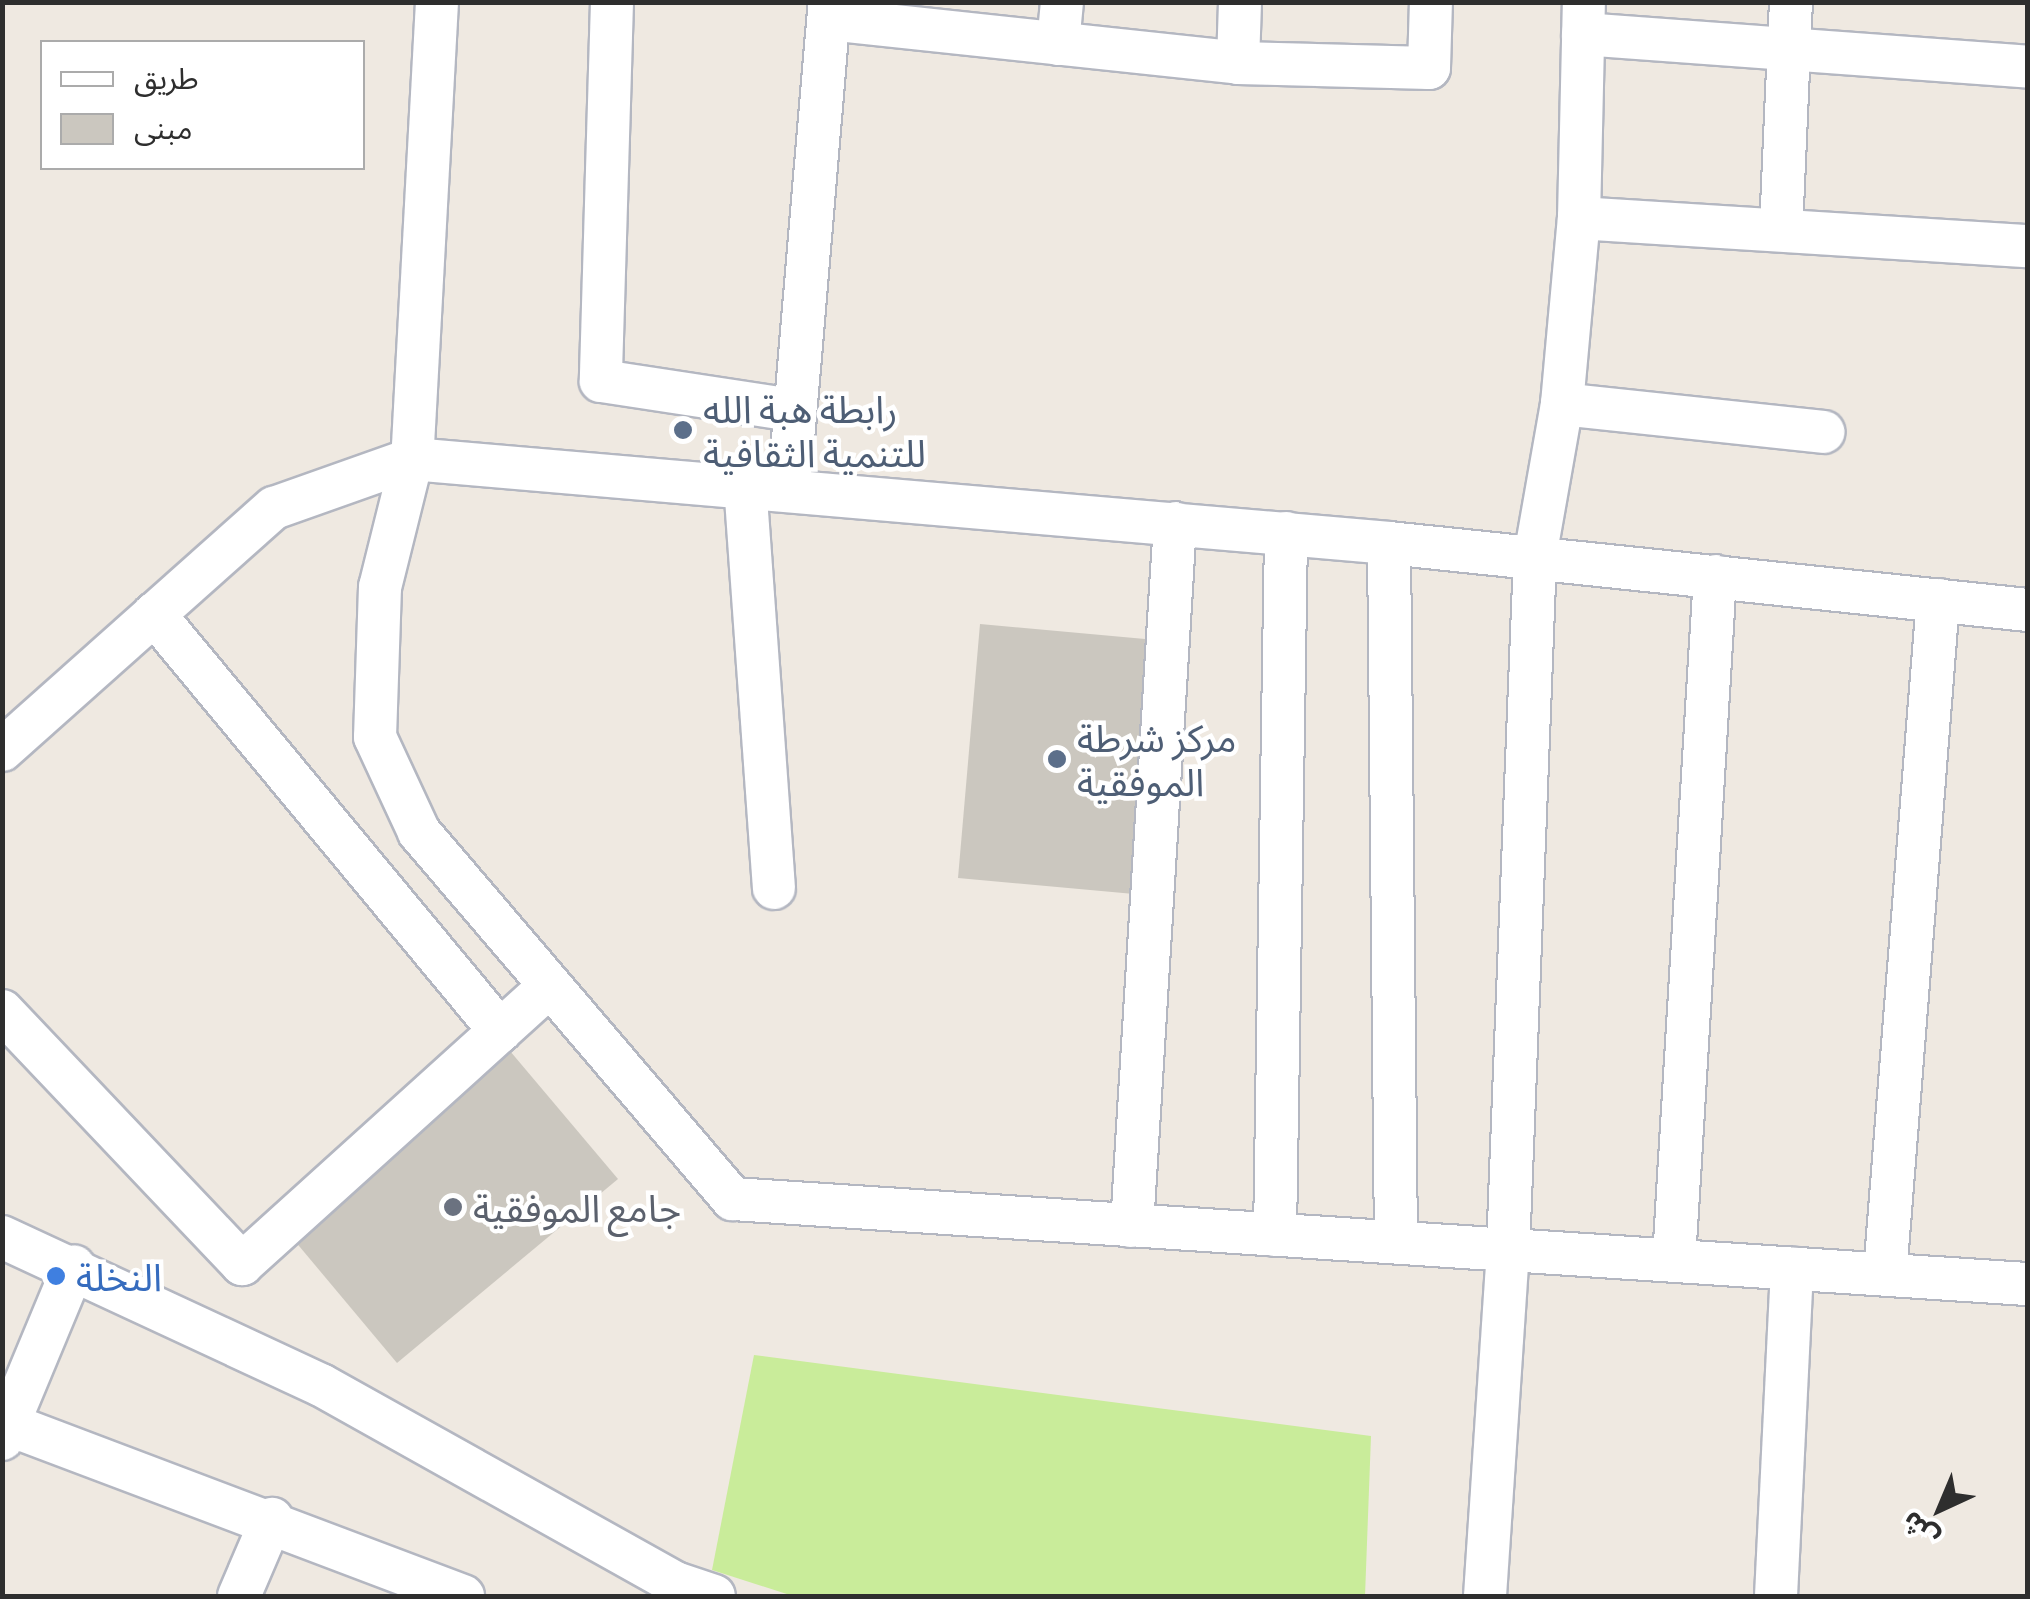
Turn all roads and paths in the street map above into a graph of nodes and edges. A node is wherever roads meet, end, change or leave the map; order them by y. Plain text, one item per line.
1 (438, 2) edge
2 (612, 2) edge
3 (1240, 2) edge
4 (1431, 2) edge
5 (1791, 2) edge
6 (830, 11) edge
7 (1584, 18) edge
8 (1060, 23) edge
9 (1789, 47) junction
10 (1238, 64) junction
11 (2028, 67) edge
12 (1579, 218) junction
13 (1781, 230) junction
14 (2028, 246) edge
15 (1562, 404) junction
16 (793, 410) junction
17 (1824, 432) dead end
18 (412, 458) junction
19 (745, 484) junction
20 (790, 487) junction
21 (1175, 523) junction
22 (1286, 533) junction
23 (1389, 543) junction
24 (1535, 557) junction
25 (1716, 576) junction
26 (1938, 600) junction
27 (2028, 610) edge
28 (154, 614) junction
29 (2, 750) edge
30 (774, 888) dead end
31 (550, 986) junction
32 (2, 1010) edge
33 (500, 1031) junction
34 (1132, 1226) junction
35 (1275, 1235) junction
36 (2, 1237) edge
37 (1396, 1242) junction
38 (1508, 1250) junction
39 (1674, 1260) junction
40 (74, 1266) junction
41 (1792, 1268) junction
42 (1885, 1274) junction
43 (2028, 1284) edge
44 (5, 1429) edge
45 (272, 1519) junction
46 (239, 1596) edge
47 (464, 1596) edge
48 (714, 1596) edge
49 (1485, 1596) edge
50 (1776, 1596) edge

1 - 18 street
2 - 16 street
3 - 10 street
4 - 10 street
5 - 9 street
6 - 8 street
6 - 16 street
7 - 9 street
7 - 12 street
8 - 10 street
9 - 11 street
9 - 13 street
12 - 13 street
12 - 15 street
13 - 14 street
15 - 17 street
15 - 24 street
16 - 20 street
18 - 19 street
18 - 28 street
18 - 31 street
19 - 20 street
19 - 30 street
20 - 21 street
21 - 22 street
21 - 34 street
22 - 23 street
22 - 35 street
23 - 24 street
23 - 37 street
24 - 25 street
24 - 38 street
25 - 26 street
25 - 39 street
26 - 27 street
26 - 42 street
28 - 29 street
28 - 33 street
31 - 33 street
31 - 34 street
32 - 33 street
34 - 35 street
35 - 37 street
36 - 40 street
37 - 38 street
38 - 39 street
38 - 49 street
39 - 41 street
40 - 44 street
40 - 48 street
41 - 42 street
41 - 50 street
42 - 43 street
44 - 45 street
45 - 46 street
45 - 47 street

